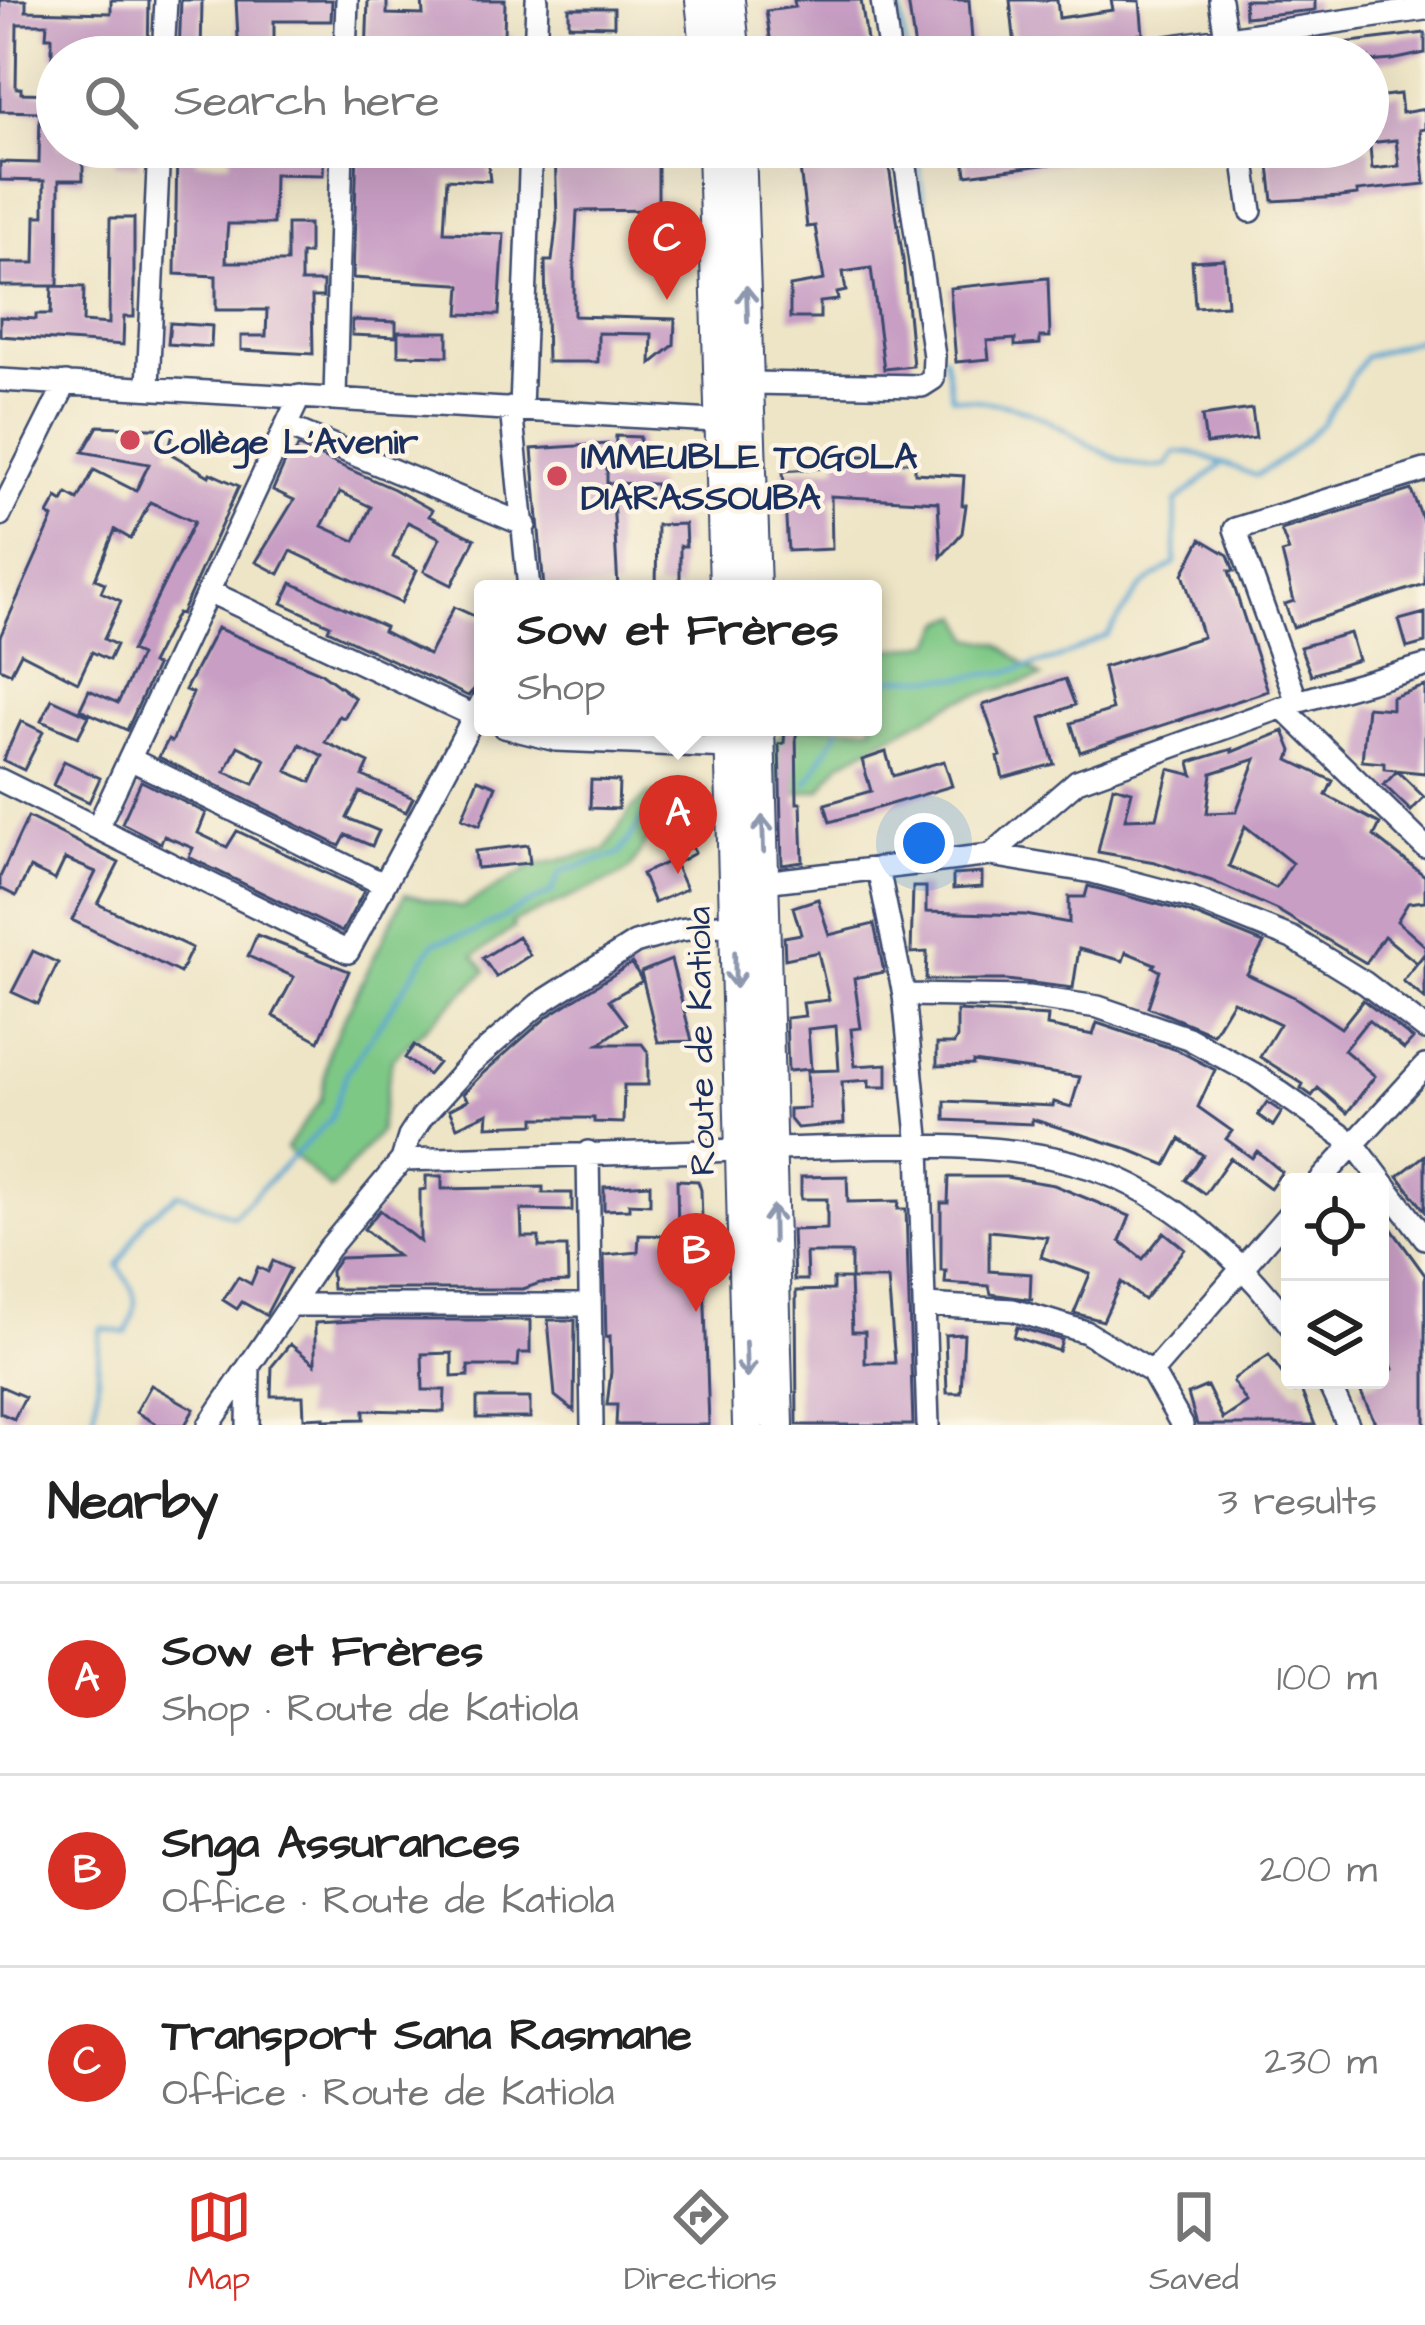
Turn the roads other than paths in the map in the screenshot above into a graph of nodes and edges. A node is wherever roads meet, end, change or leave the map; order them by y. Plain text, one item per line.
1 (166, 0) edge
2 (347, 0) edge
3 (537, 0) edge
4 (701, 0) edge
5 (729, 0) edge
6 (882, 0) edge
7 (1220, 0) edge
8 (1425, 10) edge
9 (164, 36) edge
10 (346, 36) edge
11 (536, 36) edge
12 (705, 36) edge
13 (733, 36) edge
14 (887, 36) edge
15 (1225, 36) edge
16 (1290, 36) edge
17 (158, 168) edge
18 (342, 168) edge
19 (530, 168) edge
20 (713, 168) edge
21 (741, 168) edge
22 (906, 168) edge
23 (1245, 168) edge
24 (1251, 211) dead end
25 (0, 380) edge
26 (750, 382) junction
27 (66, 383) junction
28 (148, 386) junction
29 (300, 396) junction
30 (335, 398) junction
31 (516, 408) junction
32 (718, 422) junction
33 (751, 423) junction
34 (288, 427) junction
35 (1425, 470) edge
36 (0, 515) edge
37 (525, 525) junction
38 (528, 580) edge
39 (724, 580) edge
40 (760, 580) edge
41 (210, 592) junction
42 (1425, 666) edge
43 (1290, 705) junction
44 (474, 709) edge
45 (474, 723) edge
46 (540, 736) edge
47 (758, 736) edge
48 (730, 737) edge
49 (130, 759) junction
50 (0, 780) edge
51 (97, 828) junction
52 (1425, 847) edge
53 (991, 855) junction
54 (878, 868) junction
55 (383, 884) junction
56 (750, 884) junction
57 (734, 923) junction
58 (904, 995) junction
59 (1425, 1029) edge
60 (1425, 1066) edge
61 (1354, 1144) junction
62 (919, 1147) junction
63 (756, 1150) junction
64 (588, 1152) junction
65 (402, 1160) junction
66 (1327, 1173) edge
67 (1281, 1223) edge
68 (1425, 1238) edge
69 (1239, 1267) junction
70 (290, 1305) junction
71 (588, 1305) junction
72 (925, 1305) junction
73 (1281, 1315) edge
74 (249, 1365) junction
75 (1153, 1372) junction
76 (1331, 1389) edge
77 (208, 1425) edge
78 (248, 1425) edge
79 (592, 1425) edge
80 (748, 1425) edge
81 (778, 1425) edge
82 (928, 1425) edge
83 (1182, 1425) edge
84 (1348, 1425) edge

1 - 9 street
2 - 10 street
3 - 11 street
4 - 12 highway
5 - 13 highway
6 - 14 street
7 - 15 street
8 - 16 street
17 - 28 street
18 - 30 street
19 - 31 street
20 - 32 highway
26 -> 21 highway
22 - 26 street
23 - 24 street
25 - 27 street
26 - 33 highway
27 - 28 street
27 - 36 street
28 - 29 street
29 - 30 street
29 - 34 street
30 - 31 street
31 - 32 street
31 - 37 street
32 - 33 street
32 - 39 highway
33 - 40 highway
34 - 37 street
34 - 41 street
35 - 43 street
37 - 38 street
41 - 44 street
41 - 49 street
42 - 43 street
43 - 52 street
43 - 53 street
45 - 55 street
46 - 48 street
56 -> 47 highway, Route de Katiola
48 - 56 highway, Route de Katiola
49 - 51 street
49 - 55 street
50 - 51 street
51 - 55 street
53 - 54 street
53 - 59 street
54 - 56 street
54 - 58 street
56 - 57 highway, Route de Katiola
56 - 63 highway, Route de Katiola
57 -> 63 highway, Route de Katiola
57 - 65 street
58 - 61 street
58 - 62 street
60 - 61 street
61 - 66 street
61 - 68 street
62 - 63 street
62 - 69 street
62 - 72 street
63 - 64 street
63 -> 80 highway, Route de Katiola
81 -> 63 highway, Route de Katiola
64 - 65 street
64 - 71 street
65 - 70 street
67 - 69 street
69 - 73 street
69 - 75 street
70 - 71 street
70 - 74 street
71 - 79 street
72 - 75 street
72 - 82 street
74 - 77 street
74 - 78 street
75 - 83 street
76 - 84 street

